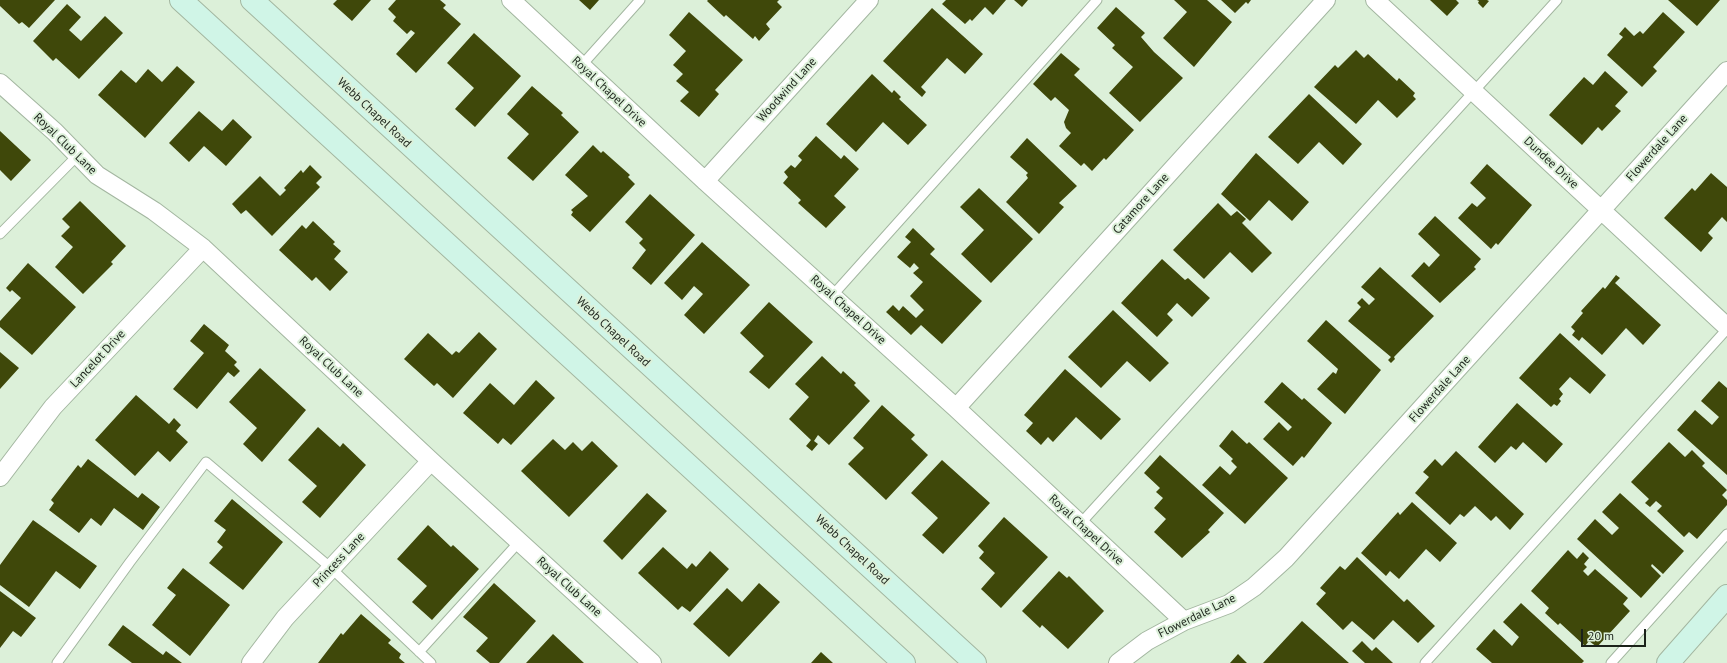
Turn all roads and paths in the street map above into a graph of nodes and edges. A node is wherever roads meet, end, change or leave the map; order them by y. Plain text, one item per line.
1 (181, 0) edge
2 (252, 0) edge
3 (511, 0) edge
4 (640, 0) edge
5 (869, 0) edge
6 (1098, 0) edge
7 (1326, 0) edge
8 (1375, 0) edge
9 (1557, 0) edge
10 (580, 66) junction
11 (1727, 71) edge
12 (0, 83) edge
13 (1474, 91) junction
14 (78, 155) junction
15 (706, 181) junction
16 (1601, 210) junction
17 (0, 234) edge
18 (203, 248) junction
19 (832, 296) junction
20 (1727, 328) edge
21 (956, 408) junction
22 (431, 460) junction
23 (0, 477) edge
24 (1080, 524) junction
25 (1727, 534) edge
26 (520, 542) junction
27 (330, 568) junction
28 (1727, 596) edge
29 (1184, 621) junction
30 (419, 652) junction
31 (57, 663) edge
32 (251, 663) edge
33 (431, 663) edge
34 (652, 663) edge
35 (904, 663) edge
36 (975, 663) edge
37 (1118, 663) edge
38 (1425, 663) edge
39 (1611, 663) edge
40 (1668, 663) edge

1 - 35 main road
2 - 36 main road, Webb Chapel Road
3 - 10 street, Royal Chapel Drive
4 - 10 lane
5 - 15 street, Woodwind Lane
6 - 19 lane
7 - 21 street, Catamore Lane
8 - 13 street, Dundee Drive
9 - 13 lane
10 - 15 street, Royal Chapel Drive
11 - 16 street, Flowerdale Lane
12 - 14 street, Royal Club Lane
13 - 16 street, Dundee Drive
13 - 24 lane
14 - 17 lane
14 - 18 street, Royal Club Lane
15 - 19 street, Royal Chapel Drive
16 - 20 street, Dundee Drive
16 - 29 street, Flowerdale Lane
18 - 22 street, Royal Club Lane
18 - 23 street, Lancelot Drive
19 - 21 street, Royal Chapel Drive
20 - 38 lane
21 - 24 street, Royal Chapel Drive
22 - 26 street, Royal Club Lane
22 - 27 street, Princess Lane
24 - 29 street, Royal Chapel Drive
25 - 39 lane
26 - 30 lane
26 - 34 street, Royal Club Lane
27 - 30 lane
27 - 31 lane
27 - 32 street, Princess Lane
28 - 40 main road
29 - 37 street, Flowerdale Lane
30 - 33 lane

